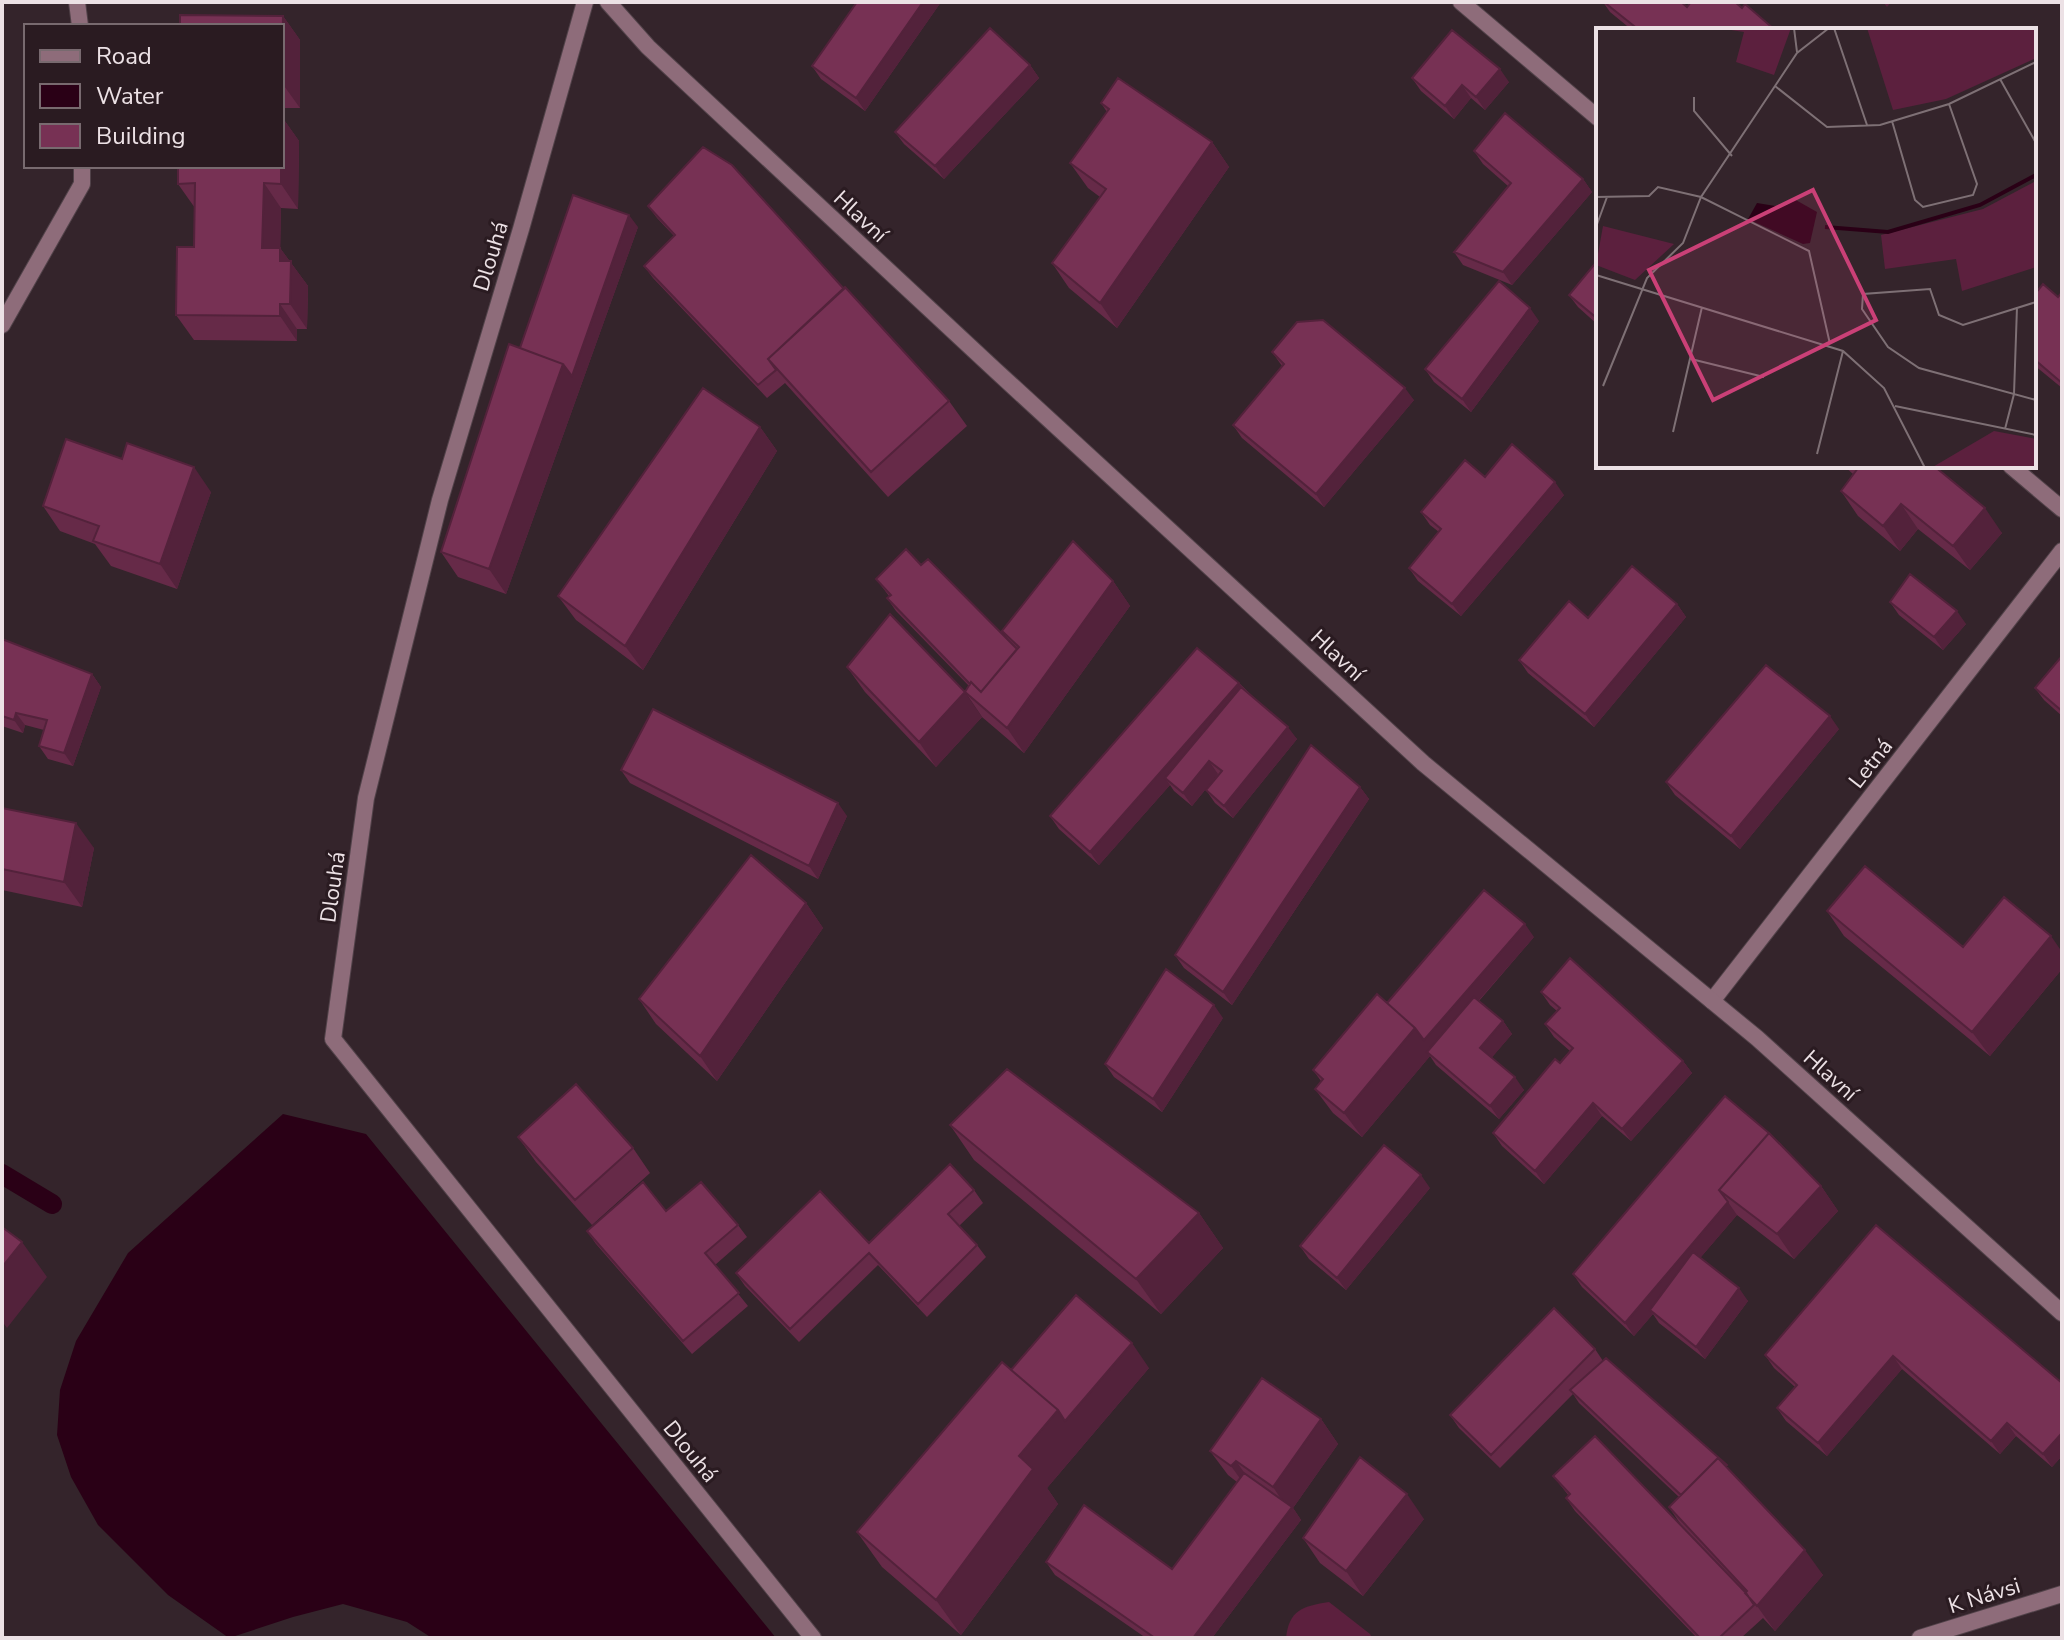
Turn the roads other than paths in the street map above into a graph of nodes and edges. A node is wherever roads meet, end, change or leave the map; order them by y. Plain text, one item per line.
1 (77, 2) edge
2 (585, 2) edge
3 (608, 2) edge
4 (1461, 2) edge
5 (80, 24) edge
6 (1596, 116) edge
7 (82, 168) edge
8 (2, 325) edge
9 (2013, 468) edge
10 (2062, 509) edge
11 (2062, 551) edge
12 (1712, 1001) junction
13 (2062, 1313) edge
14 (2062, 1594) edge
15 (813, 1638) edge
16 (1920, 1638) edge

1 - 5 street
2 - 15 street, Dlouhá
3 - 12 street, Hlavní
4 - 6 street
7 - 8 street
9 - 10 street
11 - 12 street, Letná
12 - 13 street, Hlavní
14 - 16 street, K Návsi

